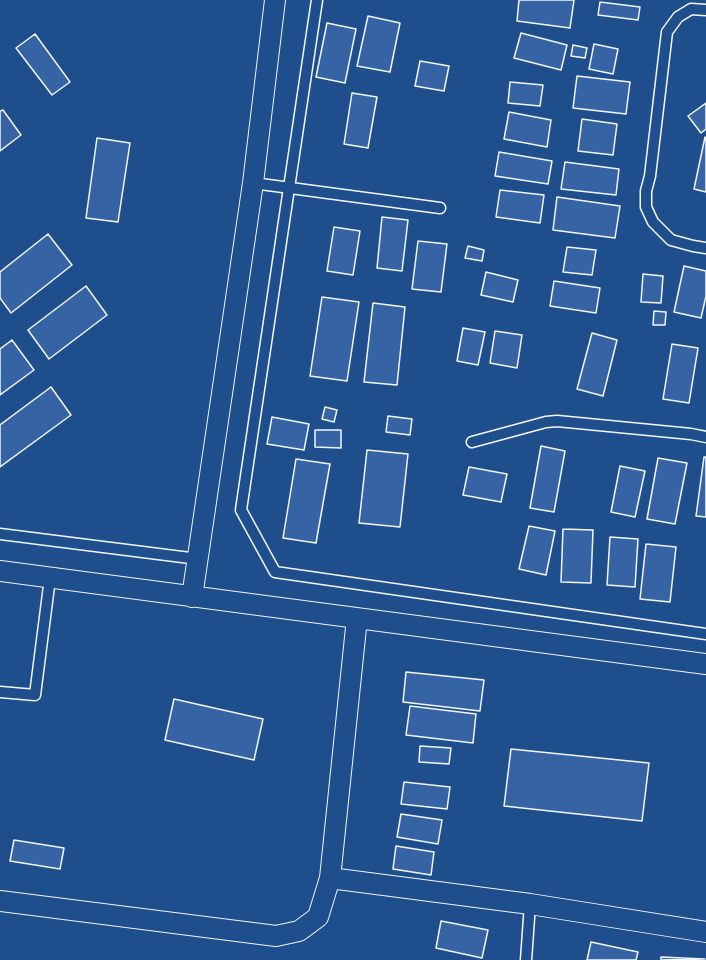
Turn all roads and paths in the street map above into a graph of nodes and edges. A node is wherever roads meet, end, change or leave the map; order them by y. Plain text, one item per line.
1 (275, 0) edge
2 (317, 0) edge
3 (706, 10) edge
4 (253, 183) junction
5 (289, 189) junction
6 (440, 208) dead end
7 (706, 248) edge
8 (706, 437) edge
9 (472, 442) dead end
10 (0, 534) edge
11 (198, 559) junction
12 (0, 571) edge
13 (50, 578) junction
14 (192, 597) junction
15 (357, 618) junction
16 (706, 634) edge
17 (706, 664) edge
18 (0, 692) edge
19 (330, 878) junction
20 (0, 901) edge
21 (530, 904) junction
22 (706, 932) edge
23 (526, 960) edge

1 - 4 street
2 - 5 lane
3 - 7 lane
4 - 5 lane
4 - 11 street
5 - 6 lane
5 - 16 lane
8 - 9 lane
10 - 11 lane
11 - 14 street
12 - 13 street
13 - 14 street
13 - 18 lane
14 - 15 street
15 - 17 street
15 - 19 street
19 - 20 street
19 - 21 street
21 - 22 street
21 - 23 lane

